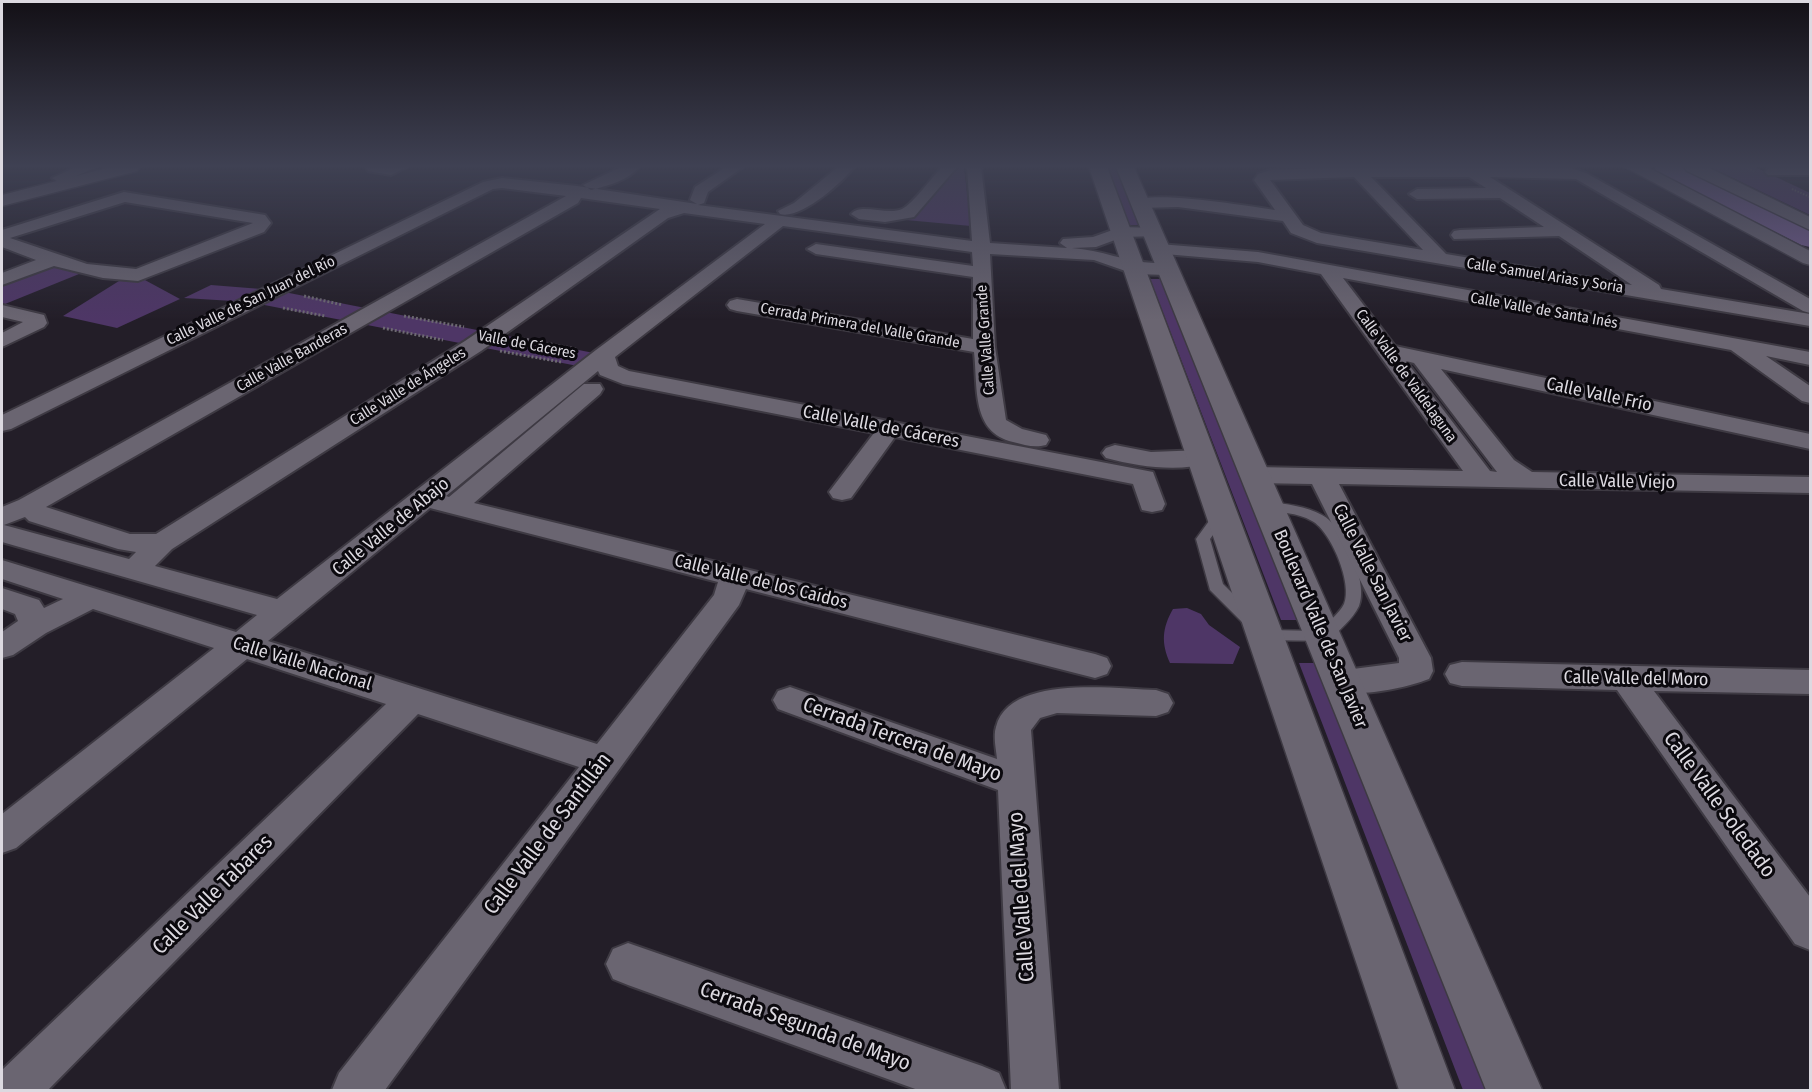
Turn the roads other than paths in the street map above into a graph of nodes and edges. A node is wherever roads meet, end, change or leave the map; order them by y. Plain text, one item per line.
1 (57, 218) edge
2 (254, 218) edge
3 (422, 218) edge
4 (535, 218) edge
5 (656, 218) edge
6 (781, 218) edge
7 (825, 218) edge
8 (979, 218) edge
9 (1127, 218) edge
10 (1157, 218) edge
11 (1161, 218) edge
12 (1289, 218) edge
13 (1402, 218) edge
14 (1542, 218) edge
15 (1654, 218) edge
16 (1731, 218) edge
17 (1563, 231) junction
18 (1136, 234) edge
19 (2, 235) edge
20 (1460, 235) dead end
21 (2, 242) edge
22 (981, 244) junction
23 (816, 249) dead end
24 (1440, 258) junction
25 (1810, 259) edge
26 (53, 260) junction
27 (1329, 272) junction
28 (982, 273) junction
29 (2, 279) edge
30 (1661, 295) junction
31 (737, 305) dead end
32 (1810, 307) edge
33 (2, 311) edge
34 (1810, 320) edge
35 (2, 341) edge
36 (1735, 346) junction
37 (984, 347) junction
38 (1388, 351) junction
39 (1421, 358) junction
40 (1810, 358) edge
41 (596, 361) junction
42 (623, 376) junction
43 (1810, 396) edge
44 (2, 424) edge
45 (889, 429) junction
46 (1810, 442) edge
47 (1202, 458) junction
48 (1322, 477) junction
49 (1482, 479) junction
50 (1527, 481) junction
51 (1810, 485) edge
52 (1261, 490) junction
53 (842, 492) dead end
54 (440, 502) junction
55 (1152, 504) dead end
56 (29, 506) junction
57 (2, 517) edge
58 (2, 534) edge
59 (162, 543) junction
60 (51, 549) junction
61 (133, 572) junction
62 (735, 576) junction
63 (5, 580) edge
64 (92, 597) junction
65 (285, 612) junction
66 (34, 625) junction
67 (1266, 636) junction
68 (1323, 637) junction
69 (242, 645) junction
70 (2, 647) edge
71 (1095, 666) dead end
72 (1462, 674) dead end
73 (1627, 679) junction
74 (1342, 681) junction
75 (1810, 682) edge
76 (412, 699) junction
77 (790, 700) dead end
78 (1156, 703) dead end
79 (603, 760) junction
80 (1014, 780) junction
81 (2, 836) edge
82 (1810, 930) edge
83 (628, 964) dead end
84 (15, 1090) edge
85 (356, 1090) edge
86 (982, 1090) edge
87 (1035, 1090) edge
88 (1427, 1090) edge
89 (1514, 1090) edge

1 - 19 street
2 - 26 street
3 - 44 street, Calle Valle de San Juan del Río
4 - 56 street, Calle Valle Banderas
5 - 59 street, Calle Valle de Ángeles
6 - 41 street, Calle Valle de Abajo
7 - 22 street, Calle Valle de Santa Inés
8 - 22 street, Calle Valle Grande
9 - 18 main road, Boulevard Valle de San Javier
10 - 18 street
11 - 18 street
12 - 24 street, Calle Samuel Arias y Soria
13 - 24 street
14 - 17 street
15 - 32 street, Calle Samuel Arias y Soria
16 - 25 main road
17 - 20 street
17 - 30 street
18 - 22 street, Calle Valle de Santa Inés
18 - 27 street, Calle Valle de Santa Inés
18 - 47 main road, Boulevard Valle de San Javier
18 - 52 main road, Boulevard Valle de San Javier
21 - 26 street
22 - 28 street, Calle Valle Grande
23 - 28 street
24 - 30 street, Calle Samuel Arias y Soria
26 - 29 street
27 - 36 street, Calle Valle de Santa Inés
27 - 38 street, Calle Valle de Valdelaguna
28 - 37 street, Calle Valle Grande
30 - 34 street, Calle Samuel Arias y Soria
31 - 37 street, Cerrada Primera del Valle Grande
33 - 35 street
36 - 40 street, Calle Valle de Santa Inés
36 - 43 street
37 - 47 street, Calle Valle Grande
38 - 39 street, Calle Valle Frío
38 - 49 street, Calle Valle de Valdelaguna
39 - 46 street, Calle Valle Frío
39 - 50 street, Calle Valle de Valdelaguna
41 - 42 street
41 - 54 street, Calle Valle de Abajo
42 - 45 street, Calle Valle de Cáceres
42 - 54 street, Calle Valle de Abajo
45 - 53 street
45 - 55 street, Calle Valle de Cáceres
47 - 67 main road, Boulevard Valle de San Javier
48 - 49 street, Calle Valle Viejo
48 - 52 street, Calle Valle Viejo
48 - 74 street, Calle Valle San Javier
49 - 50 street, Calle Valle Viejo
50 - 51 street, Calle Valle Viejo
52 - 68 main road, Boulevard Valle de San Javier
52 - 68 lane
54 - 62 street, Calle Valle de los Caídos
54 - 65 street, Calle Valle de Abajo
56 - 57 street, Calle Valle Banderas
56 - 59 street
58 - 60 street
59 - 61 street, Calle Valle de Ángeles
60 - 61 street
60 - 63 street
61 - 65 street
62 - 71 street, Calle Valle de los Caídos
62 - 79 street, Calle Valle de Santillán
63 - 64 street, Calle Valle Nacional
63 - 66 street
64 - 66 street
64 - 69 street, Calle Valle Nacional
65 - 69 street, Calle Valle de Abajo
66 - 70 street
67 - 68 lane
67 - 88 main road, Boulevard Valle de San Javier
68 - 74 main road, Boulevard Valle de San Javier
69 - 76 street, Calle Valle Nacional
69 - 81 street, Calle Valle de Abajo
72 - 73 street, Calle Valle del Moro
73 - 75 street, Calle Valle del Moro
73 - 82 street, Calle Valle Soledado
74 - 89 main road, Boulevard Valle de San Javier
76 - 79 street, Calle Valle Nacional
76 - 84 street, Calle Valle Tabares
77 - 80 street, Cerrada Tercera de Mayo
78 - 80 street, Calle Valle del Mayo
79 - 85 street, Calle Valle de Santillán
80 - 87 street, Calle Valle del Mayo
83 - 86 street, Cerrada Segunda de Mayo

